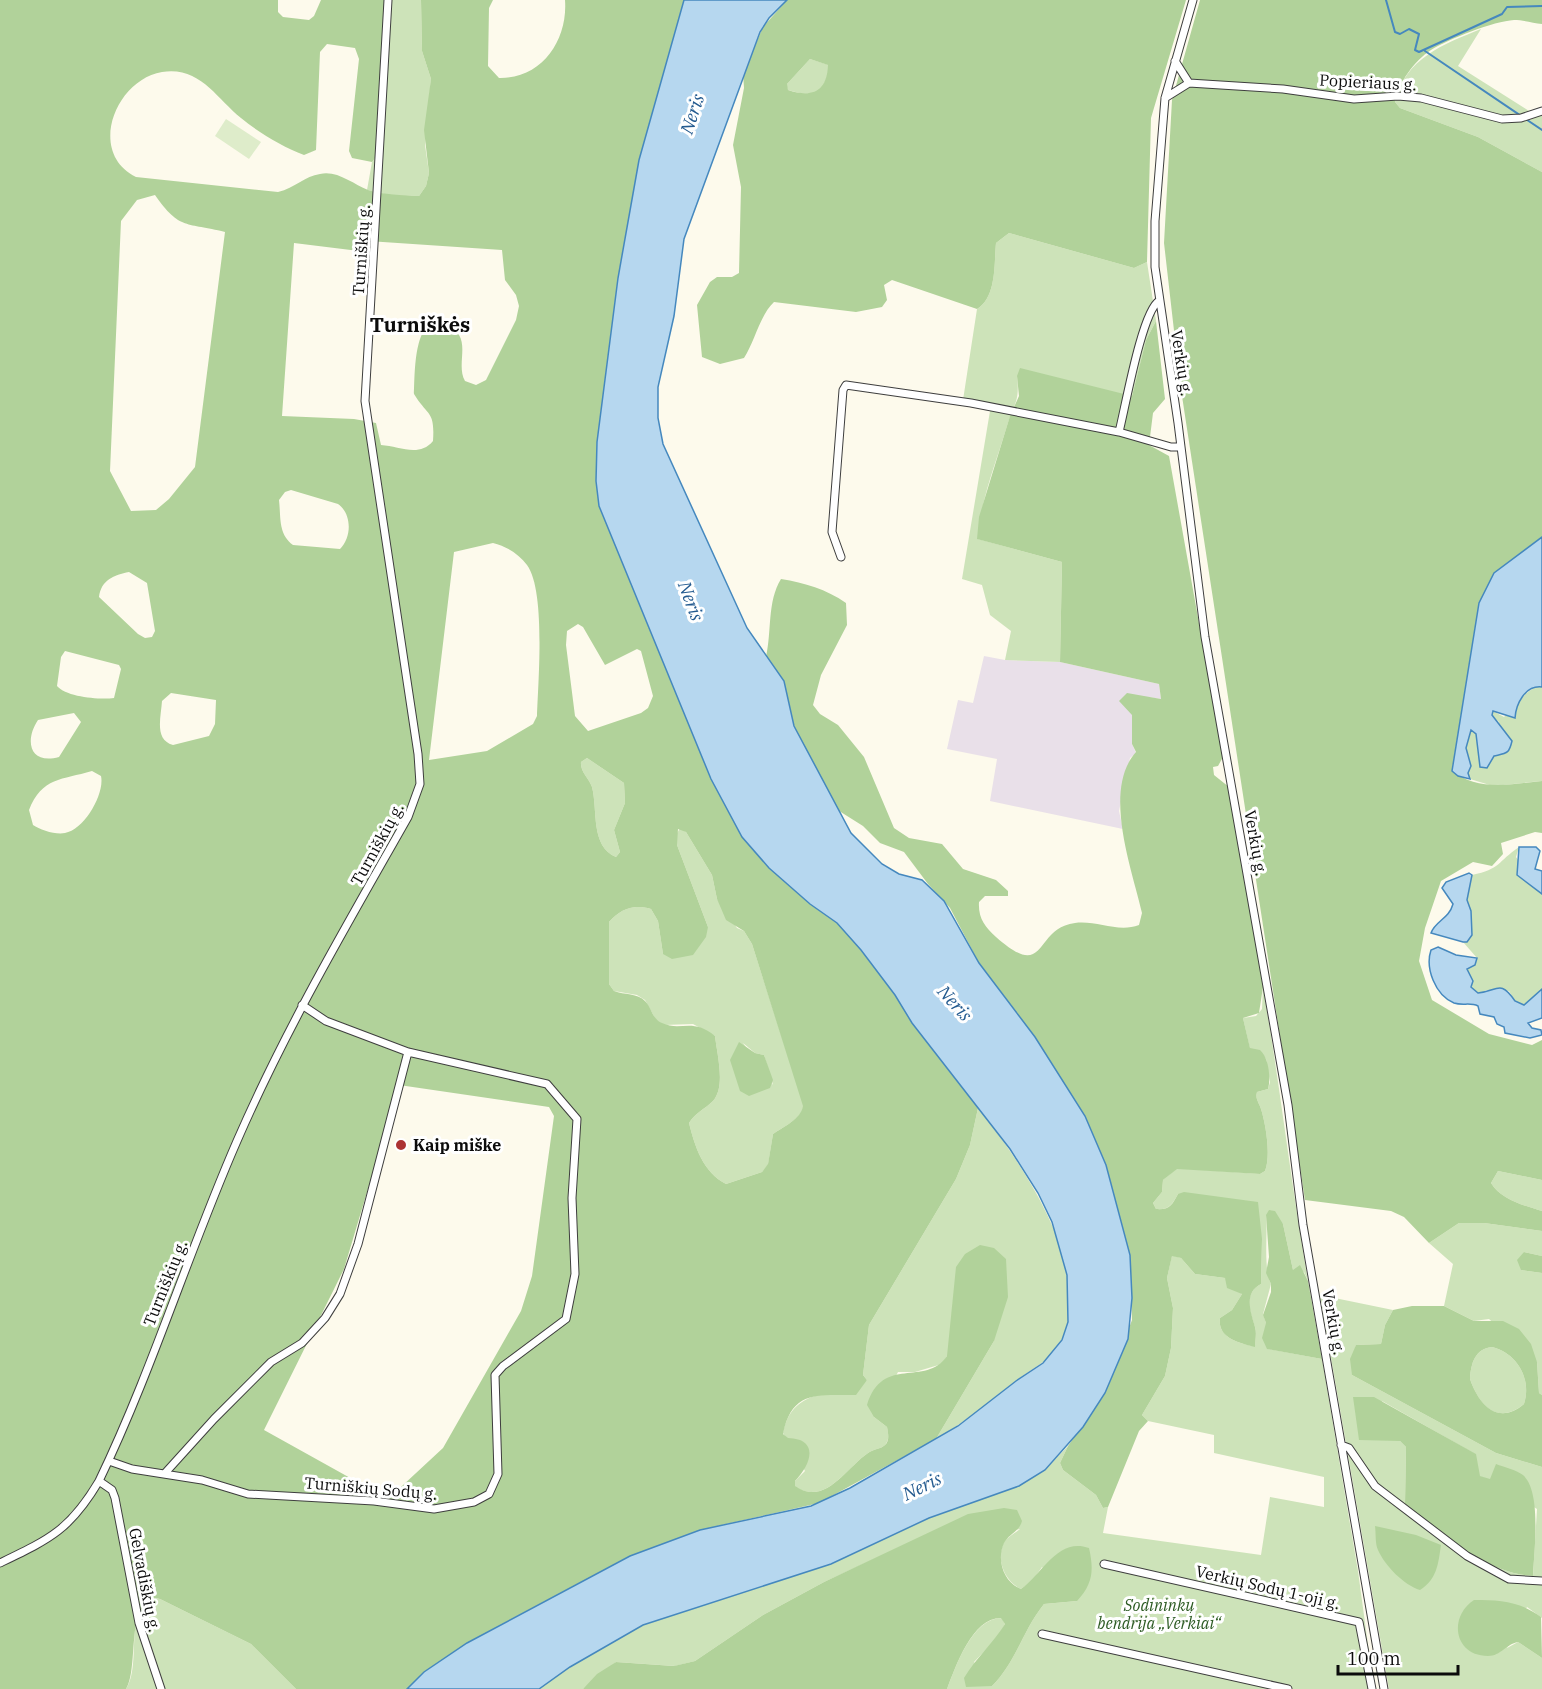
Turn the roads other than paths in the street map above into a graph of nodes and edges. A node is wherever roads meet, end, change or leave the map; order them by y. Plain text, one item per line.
1 (388, 0) edge
2 (1193, 0) edge
3 (1175, 61) junction
4 (1189, 83) junction
5 (1165, 98) junction
6 (1542, 111) edge
7 (1159, 301) junction
8 (1119, 432) junction
9 (1182, 447) junction
10 (841, 558) dead end
11 (302, 1005) junction
12 (408, 1052) junction
13 (1341, 1445) junction
14 (109, 1461) junction
15 (166, 1472) junction
16 (99, 1481) junction
17 (0, 1563) edge
18 (1104, 1564) dead end
19 (1542, 1581) edge
20 (1042, 1634) dead end
21 (161, 1689) edge
22 (1288, 1689) edge
23 (1372, 1689) edge
24 (1384, 1689) edge

1 - 11 street, Turniškių g.
2 - 3 street, Verkių g.
3 - 4 street
3 - 5 street, Verkių g.
4 - 5 street
4 - 6 street, Popieriaus g.
5 - 7 street, Verkių g.
7 - 8 street
7 - 9 street, Verkių g.
8 - 9 street
8 - 10 street
9 - 13 street, Verkių g.
11 - 12 street, Turniškių Sodų g.
11 - 14 street, Turniškių g.
12 - 15 street
12 - 15 street, Turniškių Sodų g.
13 - 19 street
13 - 24 street, Verkių g.
14 - 15 street, Turniškių Sodų g.
14 - 16 street, Turniškių g.
16 - 17 street, Turniškių g.
16 - 21 street, Gelvadiškių g.
18 - 23 street, Verkių Sodų 1-oji g.
20 - 22 street

